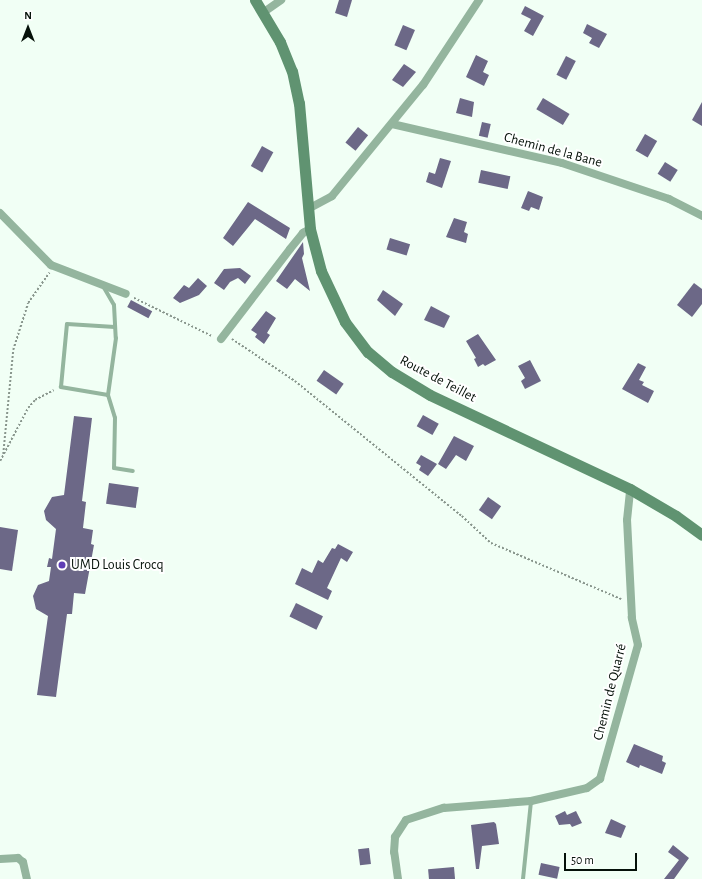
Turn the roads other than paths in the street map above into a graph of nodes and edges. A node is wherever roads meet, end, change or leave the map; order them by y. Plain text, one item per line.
1 (255, 0) edge
2 (281, 0) edge
3 (479, 0) edge
4 (264, 12) junction
5 (392, 124) junction
6 (308, 209) junction
7 (0, 213) edge
8 (702, 216) edge
9 (310, 229) junction
10 (103, 285) junction
11 (126, 294) road end
12 (115, 327) junction
13 (223, 337) road end
14 (108, 395) junction
15 (133, 470) dead end
16 (630, 489) junction
17 (702, 536) edge
18 (531, 800) junction
19 (0, 859) edge
20 (27, 879) edge
21 (398, 879) edge
22 (523, 879) edge

1 - 4 main road, Route de Teillet
2 - 4 street
3 - 5 street
4 - 6 main road, Route de Teillet
5 - 6 street
5 - 8 street, Chemin de la Bane
6 - 9 main road, Route de Teillet
7 - 10 street
9 - 13 street
9 - 16 main road, Route de Teillet
10 - 11 street
10 - 12 lane
12 - 14 lane
12 - 14 lane
14 - 15 lane
16 - 17 main road, Route de Teillet
16 - 18 street, Chemin de Quarré
18 - 21 street, Chemin de Quarré
18 - 22 lane
19 - 20 street

